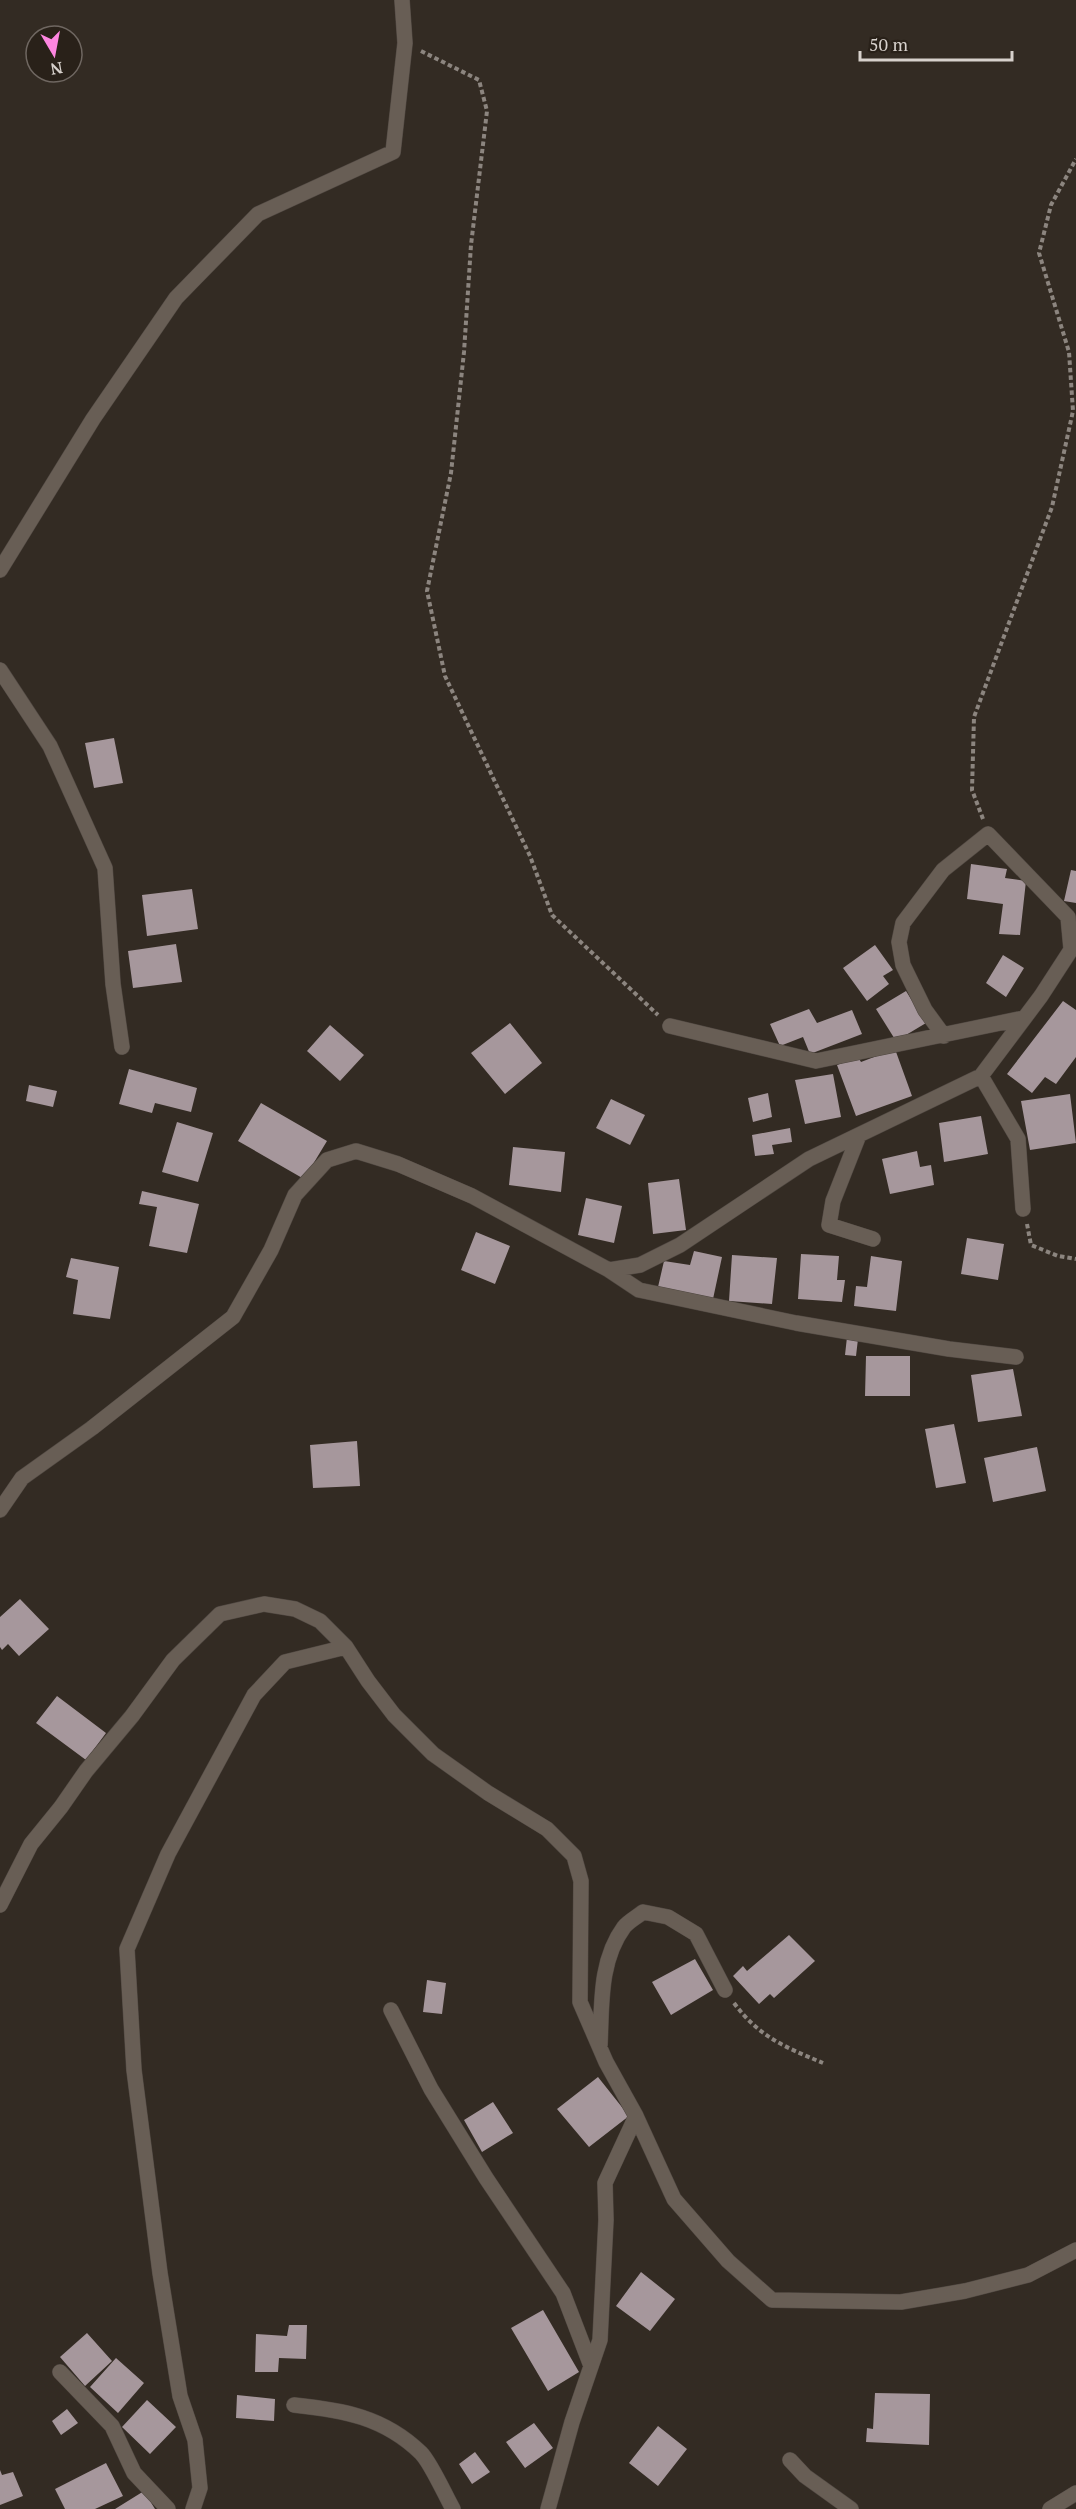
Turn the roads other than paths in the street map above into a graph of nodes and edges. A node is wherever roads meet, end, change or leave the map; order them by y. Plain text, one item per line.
1 (402, 0) edge
2 (0, 570) edge
3 (0, 670) edge
4 (1074, 946) edge
5 (1024, 1018) junction
6 (670, 1026) road end
7 (944, 1036) junction
8 (122, 1047) dead end
9 (981, 1076) junction
10 (859, 1135) junction
11 (1023, 1209) road end
12 (873, 1239) dead end
13 (609, 1270) junction
14 (1016, 1358) dead end
15 (0, 1510) edge
16 (346, 1647) junction
17 (0, 1905) edge
18 (725, 1990) road end
19 (391, 2010) dead end
20 (600, 2048) junction
21 (636, 2116) junction
22 (1076, 2250) edge
23 (591, 2366) junction
24 (60, 2372) dead end
25 (294, 2405) dead end
26 (790, 2460) dead end
27 (1076, 2493) edge
28 (168, 2509) edge
29 (193, 2509) edge
30 (453, 2509) edge
31 (548, 2509) edge
32 (851, 2509) edge
33 (1050, 2509) edge

1 - 2 street
3 - 8 street
4 - 5 street
4 - 7 street
5 - 7 street
5 - 9 street
6 - 7 street
9 - 10 street
9 - 11 street
10 - 12 street
10 - 13 street
13 - 14 street
13 - 15 street
16 - 17 street
16 - 20 street
16 - 29 street
18 - 20 street
19 - 23 street
20 - 21 street
21 - 22 street
21 - 23 street
23 - 31 street
24 - 28 street
25 - 30 street
26 - 32 street
27 - 33 street

